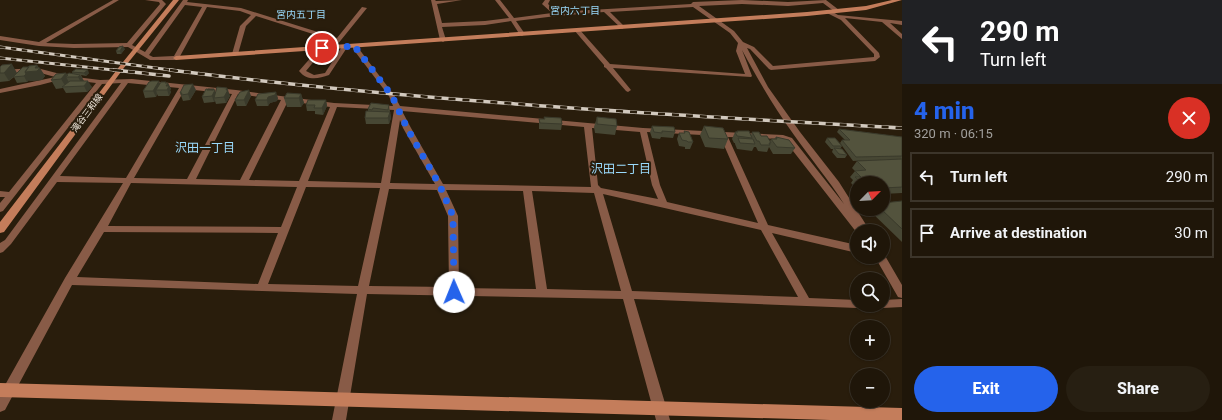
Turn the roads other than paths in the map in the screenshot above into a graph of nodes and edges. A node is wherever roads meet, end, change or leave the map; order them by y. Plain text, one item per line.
1 (117, 0) edge
2 (147, 0) edge
3 (176, 0) edge
4 (460, 0) edge
5 (497, 0) edge
6 (548, 0) edge
7 (687, 0) edge
8 (899, 0) edge
9 (185, 1) edge
10 (433, 1) edge
11 (726, 1) edge
12 (824, 1) edge
13 (206, 5) junction
14 (695, 6) junction
15 (364, 8) dead end
16 (606, 11) junction
17 (255, 14) junction
18 (556, 14) junction
19 (837, 14) junction
20 (512, 19) junction
21 (716, 20) junction
22 (884, 21) junction
23 (902, 23) edge
24 (440, 25) junction
25 (622, 27) junction
26 (577, 30) junction
27 (522, 34) junction
28 (902, 37) edge
29 (0, 38) edge
30 (338, 40) junction
31 (443, 40) junction
32 (741, 43) junction
33 (40, 44) junction
34 (129, 45) junction
35 (345, 46) junction
36 (356, 46) junction
37 (333, 47) junction
38 (322, 48) junction
39 (235, 54) junction
40 (146, 55) junction
41 (176, 58) junction
42 (606, 66) junction
43 (0, 72) edge
44 (61, 77) junction
45 (126, 81) junction
46 (100, 82) junction
47 (183, 86) junction
48 (628, 90) dead end
49 (0, 91) edge
50 (236, 92) junction
51 (286, 98) junction
52 (334, 104) junction
53 (398, 108) junction
54 (588, 125) junction
55 (643, 130) junction
56 (723, 135) junction
57 (55, 179) junction
58 (130, 181) junction
59 (190, 182) junction
60 (243, 183) junction
61 (303, 184) junction
62 (385, 186) junction
63 (440, 186) junction
64 (527, 189) junction
65 (598, 190) junction
66 (0, 194) edge
67 (11, 195) junction
68 (664, 204) junction
69 (0, 209) edge
70 (852, 224) edge
71 (861, 224) edge
72 (765, 228) junction
73 (0, 229) edge
74 (102, 229) junction
75 (284, 230) junction
76 (850, 247) edge
77 (0, 249) edge
78 (883, 264) edge
79 (69, 281) junction
80 (260, 288) junction
81 (363, 289) junction
82 (454, 292) junction
83 (542, 293) junction
84 (902, 294) edge
85 (629, 295) junction
86 (806, 302) junction
87 (902, 303) edge
88 (850, 304) edge
89 (890, 304) edge
90 (5, 390) edge
91 (344, 399) junction
92 (0, 406) edge
93 (662, 414) edge
94 (902, 415) edge
95 (340, 420) edge

1 - 33 street
2 - 34 street
3 - 73 street, 滝谷三和線
4 - 10 street
5 - 20 street
6 - 18 street
7 - 14 street
8 - 19 street
9 - 13 street
9 - 40 street
10 - 24 street
11 - 12 street
11 - 14 street
12 - 19 street
13 - 17 street
13 - 41 street
14 - 16 street
14 - 21 street
15 - 30 street
16 - 18 street
16 - 25 street
17 - 30 street
17 - 39 street
18 - 20 street
19 - 21 street
19 - 22 street
19 - 32 street
20 - 24 street
20 - 27 street
21 - 25 street
21 - 32 street
22 - 23 street
22 - 28 street
24 - 31 street
25 - 26 street
26 - 27 street
26 - 42 street
27 - 31 street
29 - 33 street
30 - 37 street
31 - 36 street
32 - 42 street
32 - 71 street
33 - 34 street
34 - 40 street
35 - 36 street
35 - 37 street
35 - 38 street
36 - 53 street
37 - 38 street
38 - 39 street
39 - 41 street
40 - 41 street
42 - 48 street
43 - 44 street
44 - 46 street
44 - 49 street
45 - 46 street
45 - 47 street
45 - 57 street
46 - 67 street
47 - 50 street
47 - 58 street
50 - 51 street
50 - 59 street
51 - 52 street
51 - 60 street
52 - 53 street
52 - 61 street
53 - 54 street
53 - 62 street
53 - 63 street
54 - 55 street
54 - 65 street
55 - 56 street
55 - 68 street
56 - 70 street
56 - 72 street
57 - 58 street
57 - 77 street
58 - 59 street
58 - 74 street
59 - 60 street
60 - 61 street
61 - 62 street
61 - 75 street
62 - 63 street
62 - 81 street
63 - 64 street
63 - 82 street
64 - 65 street
64 - 83 street
65 - 68 street
65 - 85 street
66 - 67 street
67 - 69 street
68 - 72 street
72 - 76 street
72 - 86 street
74 - 75 street
74 - 79 street
75 - 80 street
78 - 84 street
79 - 80 street
79 - 90 street
80 - 81 street
81 - 82 street
81 - 91 street
82 - 83 street
83 - 85 street
85 - 86 street
85 - 93 street
86 - 88 street
87 - 89 street
90 - 91 street
90 - 92 street
91 - 93 street
91 - 95 street
93 - 94 street

